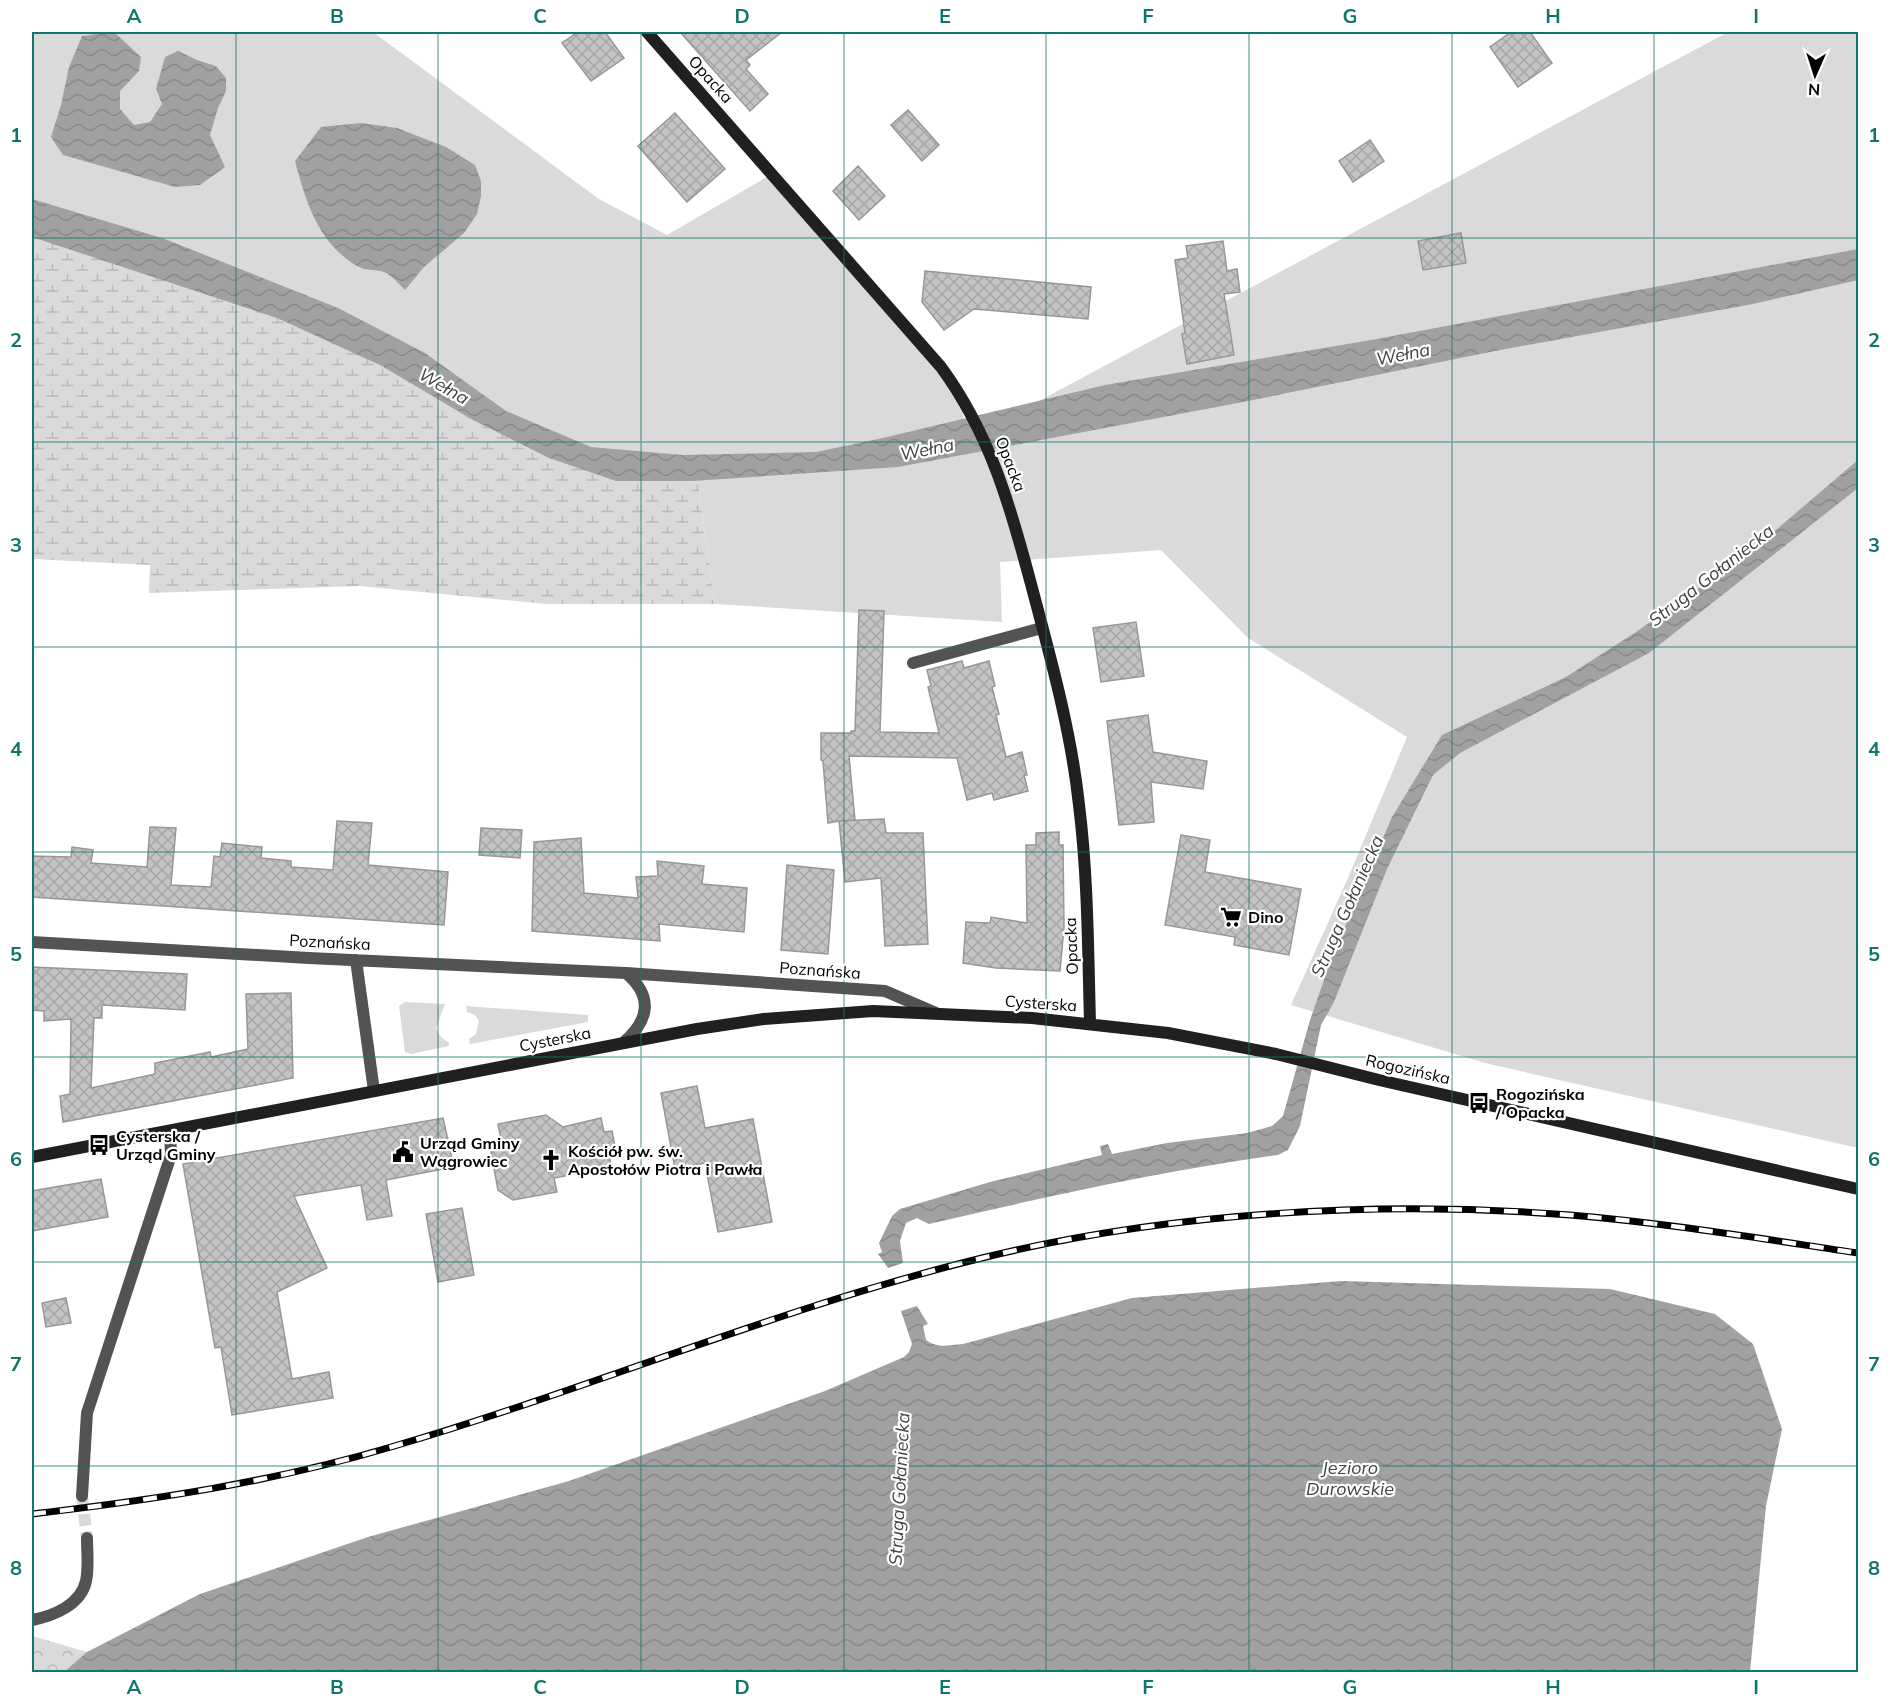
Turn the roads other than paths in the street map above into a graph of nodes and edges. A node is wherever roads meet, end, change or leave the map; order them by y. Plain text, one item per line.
1 (647, 32) edge
2 (1042, 628) junction
3 (913, 663) dead end
4 (32, 942) edge
5 (356, 960) junction
6 (626, 972) junction
7 (936, 1013) junction
8 (1090, 1023) junction
9 (624, 1043) junction
10 (374, 1091) junction
11 (170, 1132) junction
12 (32, 1157) edge
13 (1858, 1189) edge
14 (82, 1496) tunnel mouth
15 (87, 1538) tunnel mouth
16 (32, 1620) edge

1 - 2 main road, Opacka
2 - 3 street
2 - 8 main road, Opacka
4 - 5 street, Poznańska
5 - 6 street, Poznańska
5 - 10 street
6 - 7 street, Poznańska
6 - 9 street
7 - 8 main road, Cysterska
7 - 9 main road, Cysterska
8 - 13 main road, Rogozińska
9 - 10 main road, Cysterska
10 - 11 main road, Cysterska
11 - 12 main road, Cysterska
11 - 14 street
15 - 16 street

